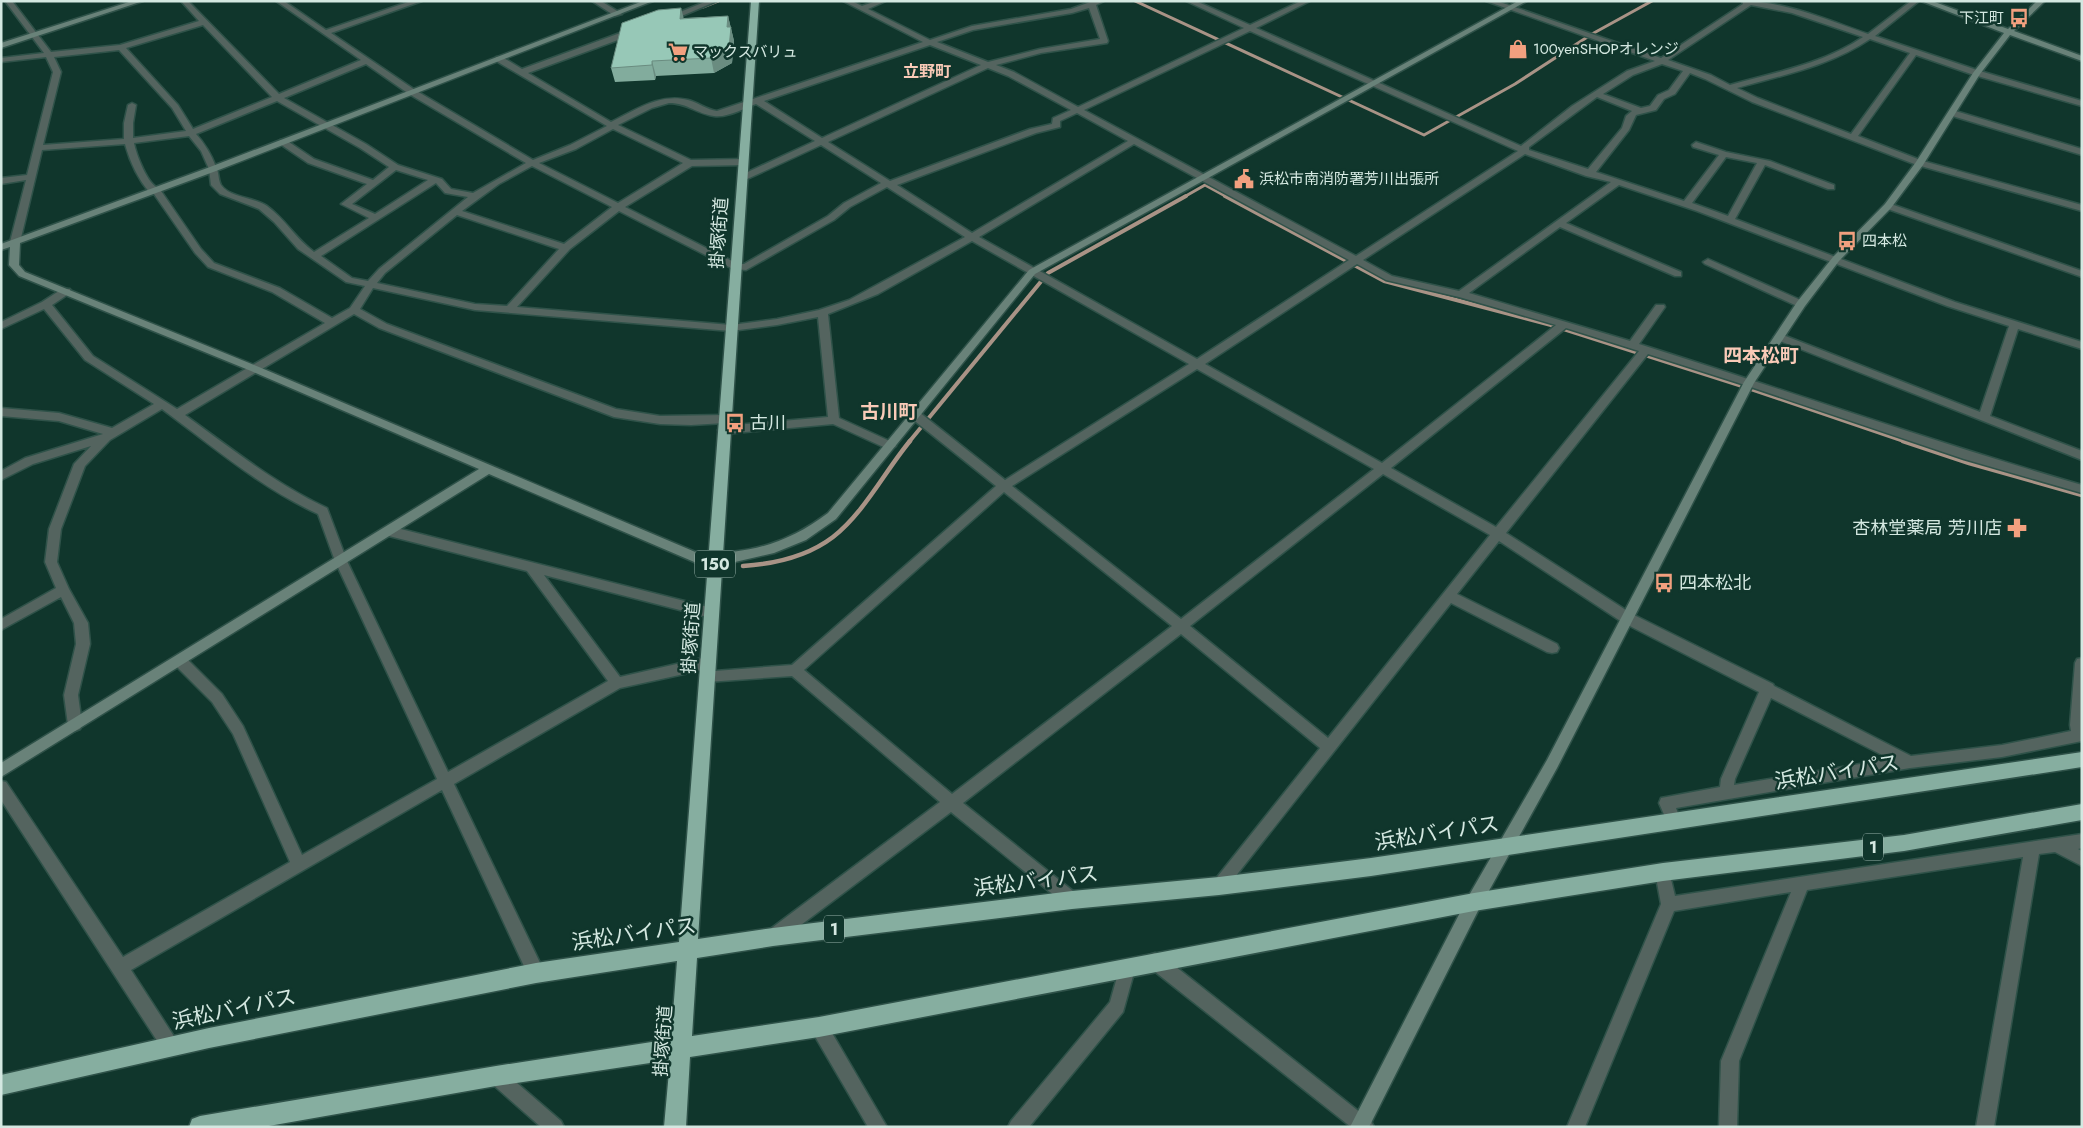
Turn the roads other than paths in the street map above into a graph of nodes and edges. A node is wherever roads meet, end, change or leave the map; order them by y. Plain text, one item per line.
1 (8, 1) edge
2 (140, 1) edge
3 (184, 1) edge
4 (279, 1) edge
5 (419, 1) edge
6 (595, 1) edge
7 (650, 1) edge
8 (714, 1) edge
9 (755, 1) edge
10 (846, 1) edge
11 (883, 1) edge
12 (1101, 1) edge
13 (1189, 1) edge
14 (1307, 1) edge
15 (1490, 1) edge
16 (1524, 1) edge
17 (1916, 1) edge
18 (1924, 1) edge
19 (2042, 1) edge
20 (1748, 2) edge
21 (1092, 5) junction
22 (862, 9) junction
23 (1511, 9) junction
24 (618, 14) junction
25 (204, 22) junction
26 (659, 22) edge
27 (641, 28) edge
28 (1249, 29) junction
29 (2010, 32) junction
30 (324, 33) junction
31 (34, 35) junction
32 (1868, 37) junction
33 (929, 42) junction
34 (1, 46) edge
35 (120, 46) junction
36 (1914, 53) junction
37 (51, 56) junction
38 (499, 59) junction
39 (2082, 59) edge
40 (1, 60) edge
41 (366, 61) junction
42 (1662, 61) junction
43 (988, 65) junction
44 (1688, 70) junction
45 (522, 72) junction
46 (1977, 74) junction
47 (1373, 84) junction
48 (1732, 87) junction
49 (412, 92) junction
50 (1598, 95) junction
51 (278, 98) junction
52 (752, 102) junction
53 (132, 104) dead end
54 (2082, 104) edge
55 (1078, 110) junction
56 (1638, 110) junction
57 (1952, 113) junction
58 (327, 125) junction
59 (612, 126) junction
60 (191, 133) junction
61 (1853, 137) junction
62 (1135, 140) junction
63 (129, 141) junction
64 (283, 142) junction
65 (821, 142) junction
66 (1696, 145) dead end
67 (39, 148) junction
68 (1524, 151) junction
69 (2082, 152) edge
70 (1724, 154) junction
71 (744, 162) junction
72 (1762, 162) junction
73 (532, 163) junction
74 (690, 163) junction
75 (1920, 163) junction
76 (395, 167) junction
77 (213, 169) junction
78 (1589, 174) junction
79 (1203, 177) junction
80 (31, 178) junction
81 (742, 178) junction
82 (435, 180) junction
83 (1, 181) edge
84 (1617, 182) junction
85 (374, 183) junction
86 (887, 184) junction
87 (1831, 187) dead end
88 (155, 191) junction
89 (475, 196) junction
90 (1686, 205) junction
91 (1888, 206) junction
92 (618, 207) junction
93 (2082, 208) edge
94 (457, 212) junction
95 (377, 218) junction
96 (1730, 220) junction
97 (1560, 224) junction
98 (972, 237) junction
99 (15, 242) junction
100 (1, 247) edge
101 (565, 248) junction
102 (314, 256) junction
103 (1836, 259) junction
104 (1353, 262) junction
105 (1708, 262) dead end
106 (736, 267) junction
107 (1032, 272) junction
108 (1678, 274) dead end
109 (2082, 274) edge
110 (371, 284) junction
111 (66, 291) junction
112 (1461, 294) junction
113 (46, 304) junction
114 (1801, 304) junction
115 (1660, 307) dead end
116 (510, 309) junction
117 (354, 310) junction
118 (823, 312) junction
119 (333, 323) junction
120 (1564, 324) junction
121 (2015, 324) junction
122 (1, 326) edge
123 (731, 328) junction
124 (1779, 337) junction
125 (2082, 346) edge
126 (1640, 347) junction
127 (1197, 364) junction
128 (255, 369) junction
129 (1749, 382) junction
130 (162, 404) junction
131 (1, 412) edge
132 (176, 415) junction
133 (915, 415) junction
134 (1984, 418) junction
135 (834, 420) junction
136 (725, 424) junction
137 (110, 435) junction
138 (890, 446) junction
139 (2082, 456) edge
140 (488, 469) junction
141 (1382, 469) junction
142 (1, 476) edge
143 (1005, 485) junction
144 (2082, 489) edge
145 (389, 531) junction
146 (1497, 533) junction
147 (715, 559) junction
148 (341, 561) junction
149 (531, 567) junction
150 (63, 590) junction
151 (1450, 596) junction
152 (711, 613) junction
153 (1627, 618) junction
154 (1, 625) edge
155 (1181, 626) junction
156 (1552, 648) dead end
157 (180, 661) junction
158 (2082, 663) edge
159 (707, 670) junction
160 (795, 670) junction
161 (617, 684) junction
162 (1768, 688) junction
163 (75, 725) junction
164 (2080, 735) edge
165 (1329, 747) junction
166 (2082, 759) edge
167 (1910, 762) junction
168 (1, 772) edge
169 (444, 782) junction
170 (1, 787) edge
171 (1726, 793) junction
172 (953, 804) junction
173 (2082, 812) edge
174 (1674, 821) junction
175 (2082, 841) edge
176 (2057, 845) junction
177 (1506, 846) junction
178 (2032, 850) junction
179 (2082, 858) edge
180 (300, 864) junction
181 (1663, 872) junction
182 (1802, 883) junction
183 (1219, 886) junction
184 (1072, 900) junction
185 (1474, 902) junction
186 (1669, 904) junction
187 (773, 937) junction
188 (688, 951) junction
189 (1155, 962) junction
190 (120, 967) junction
191 (1127, 969) junction
192 (536, 973) junction
193 (819, 1027) junction
194 (170, 1047) junction
195 (682, 1048) junction
196 (496, 1076) junction
197 (1, 1085) edge
198 (240, 1123) edge
199 (1361, 1126) edge
200 (200, 1127) edge
201 (555, 1127) edge
202 (675, 1127) edge
203 (878, 1127) edge
204 (1017, 1127) edge
205 (1576, 1127) edge
206 (1728, 1127) edge
207 (1985, 1127) edge

1 - 31 street
2 - 31 street
3 - 25 street
4 - 30 street
5 - 30 street
6 - 24 street
7 - 24 street
8 - 26 street
9 - 52 highway, 掛塚街道 / 150
10 - 22 street
11 - 22 street
12 - 21 street
13 - 28 street
14 - 28 street
15 - 23 street
16 - 23 street
17 - 32 street
18 - 29 street
19 - 29 street
20 - 32 street
20 - 42 street
21 - 33 street
21 - 43 street
22 - 33 street
23 - 42 street
23 - 47 street
24 - 38 street
25 - 35 street
25 - 51 street
27 - 45 street
28 - 47 street
28 - 55 street
29 - 39 street
29 - 46 street
30 - 41 street
31 - 34 street
31 - 37 street
32 - 36 street
32 - 48 street
33 - 43 street
33 - 52 street
35 - 37 street
35 - 60 street
36 - 46 street
36 - 61 street
37 - 40 street
37 - 67 street
38 - 45 street
38 - 49 street
41 - 49 street
41 - 51 street
42 - 44 street
42 - 50 street
43 - 55 street
43 - 65 street
44 - 48 street
44 - 56 street
45 - 59 street
46 - 54 street
46 - 57 street
47 - 68 street
47 - 79 street
48 - 61 street
49 - 58 street
49 - 73 street
50 - 56 street
50 - 68 street
51 - 58 street
51 - 60 street
52 - 59 street
52 - 65 street
52 - 71 highway, 掛塚街道 / 150
53 - 63 street
55 - 62 street
55 - 86 street
56 - 78 street
57 - 69 street
57 - 75 street
58 - 64 street
58 - 76 street
59 - 73 street
59 - 74 street
60 - 63 street
60 - 77 street
61 - 75 street
62 - 79 street
62 - 98 street
63 - 67 street
63 - 88 street
64 - 77 street
64 - 85 street
65 - 81 street
65 - 86 street
66 - 70 street
67 - 80 street
68 - 78 street
68 - 104 street
70 - 72 street
70 - 90 street
71 - 74 street
71 - 81 highway, 掛塚街道 / 150
72 - 87 street
72 - 96 street
73 - 89 street
73 - 92 street
74 - 92 street
75 - 91 street
75 - 93 street
76 - 82 street
76 - 85 street
77 - 88 street
77 - 102 street
78 - 84 street
79 - 104 street
79 - 107 street
80 - 83 street
80 - 99 street
81 - 106 highway, 掛塚街道 / 150
82 - 89 street
82 - 95 street
84 - 90 street
84 - 97 street
85 - 95 street
86 - 98 street
86 - 106 street
88 - 99 street
88 - 119 street
89 - 94 street
90 - 96 street
91 - 103 street
91 - 109 street
92 - 101 street
92 - 106 street
94 - 101 street
94 - 110 street
95 - 102 street
96 - 103 street
97 - 108 street
97 - 112 street
98 - 107 street
98 - 118 street
99 - 100 street
99 - 111 street
101 - 116 street
102 - 110 street
103 - 114 street
103 - 121 street
104 - 112 street
104 - 127 street
105 - 114 street
106 - 123 highway, 掛塚街道 / 150
107 - 127 street
107 - 133 street
110 - 116 street
110 - 117 street
111 - 113 street
111 - 128 street
112 - 120 street
113 - 122 street
113 - 130 street
114 - 124 street
115 - 126 street
116 - 123 street
117 - 119 street
117 - 136 street
118 - 123 street
118 - 135 street
119 - 128 street
120 - 126 street
120 - 141 street
121 - 125 street
121 - 134 street
123 - 136 highway, 掛塚街道 / 150
124 - 129 street
124 - 134 street
126 - 129 street
126 - 146 street
127 - 141 street
127 - 143 street
128 - 132 street
128 - 140 street
129 - 144 street
129 - 153 street
130 - 132 street
130 - 137 street
131 - 137 street
132 - 148 street
133 - 138 street
133 - 143 street
134 - 139 street
135 - 136 street
135 - 138 street
136 - 147 highway, 掛塚街道 / 150
137 - 142 street
137 - 150 street
138 - 147 street
140 - 145 street
140 - 147 street
141 - 146 street
141 - 155 street
143 - 155 street
143 - 160 street
145 - 148 street
145 - 149 street
146 - 151 street
146 - 153 street
147 - 152 highway, 掛塚街道 / 150
148 - 157 street
148 - 169 street
149 - 152 street
149 - 161 street
150 - 154 street
150 - 163 street
151 - 156 street
151 - 165 street
152 - 159 highway, 掛塚街道 / 150
153 - 162 street
153 - 177 street
155 - 165 street
155 - 172 street
157 - 163 street
157 - 180 street
158 - 164 street
159 - 160 street
159 - 161 street
159 - 188 highway, 掛塚街道 / 150
160 - 172 street
161 - 169 street
162 - 167 street
162 - 171 street
163 - 168 street
164 - 167 street
165 - 183 street
166 - 174 highway, 浜松バイパス / 1
167 - 171 street
169 - 180 street
169 - 192 street
170 - 190 street
171 - 174 street
172 - 184 street
172 - 187 street
173 - 181 highway, 1
174 - 177 highway, 浜松バイパス / 1
175 - 176 street
176 - 178 street
176 - 179 street
177 - 183 highway, 浜松バイパス / 1
177 - 185 street
178 - 182 street
178 - 207 street
180 - 190 street
181 - 185 highway, 1
181 - 186 street
182 - 186 street
182 - 206 street
183 - 184 highway, 浜松バイパス / 1
184 - 187 highway, 浜松バイパス / 1
185 - 189 highway, 1
185 - 199 street
186 - 205 street
187 - 188 highway, 浜松バイパス / 1
188 - 192 highway, 浜松バイパス / 1
188 - 195 highway, 掛塚街道 / 150
189 - 191 highway, 1
189 - 199 street
190 - 194 street
191 - 193 highway, 1
191 - 204 street
192 - 194 highway, 浜松バイパス / 1
193 - 195 highway, 1
193 - 203 street
194 - 197 highway, 浜松バイパス / 1
195 - 196 highway, 1
195 - 202 highway, 掛塚街道 / 150
196 - 198 highway, 1
196 - 201 street
198 - 200 highway, 1

